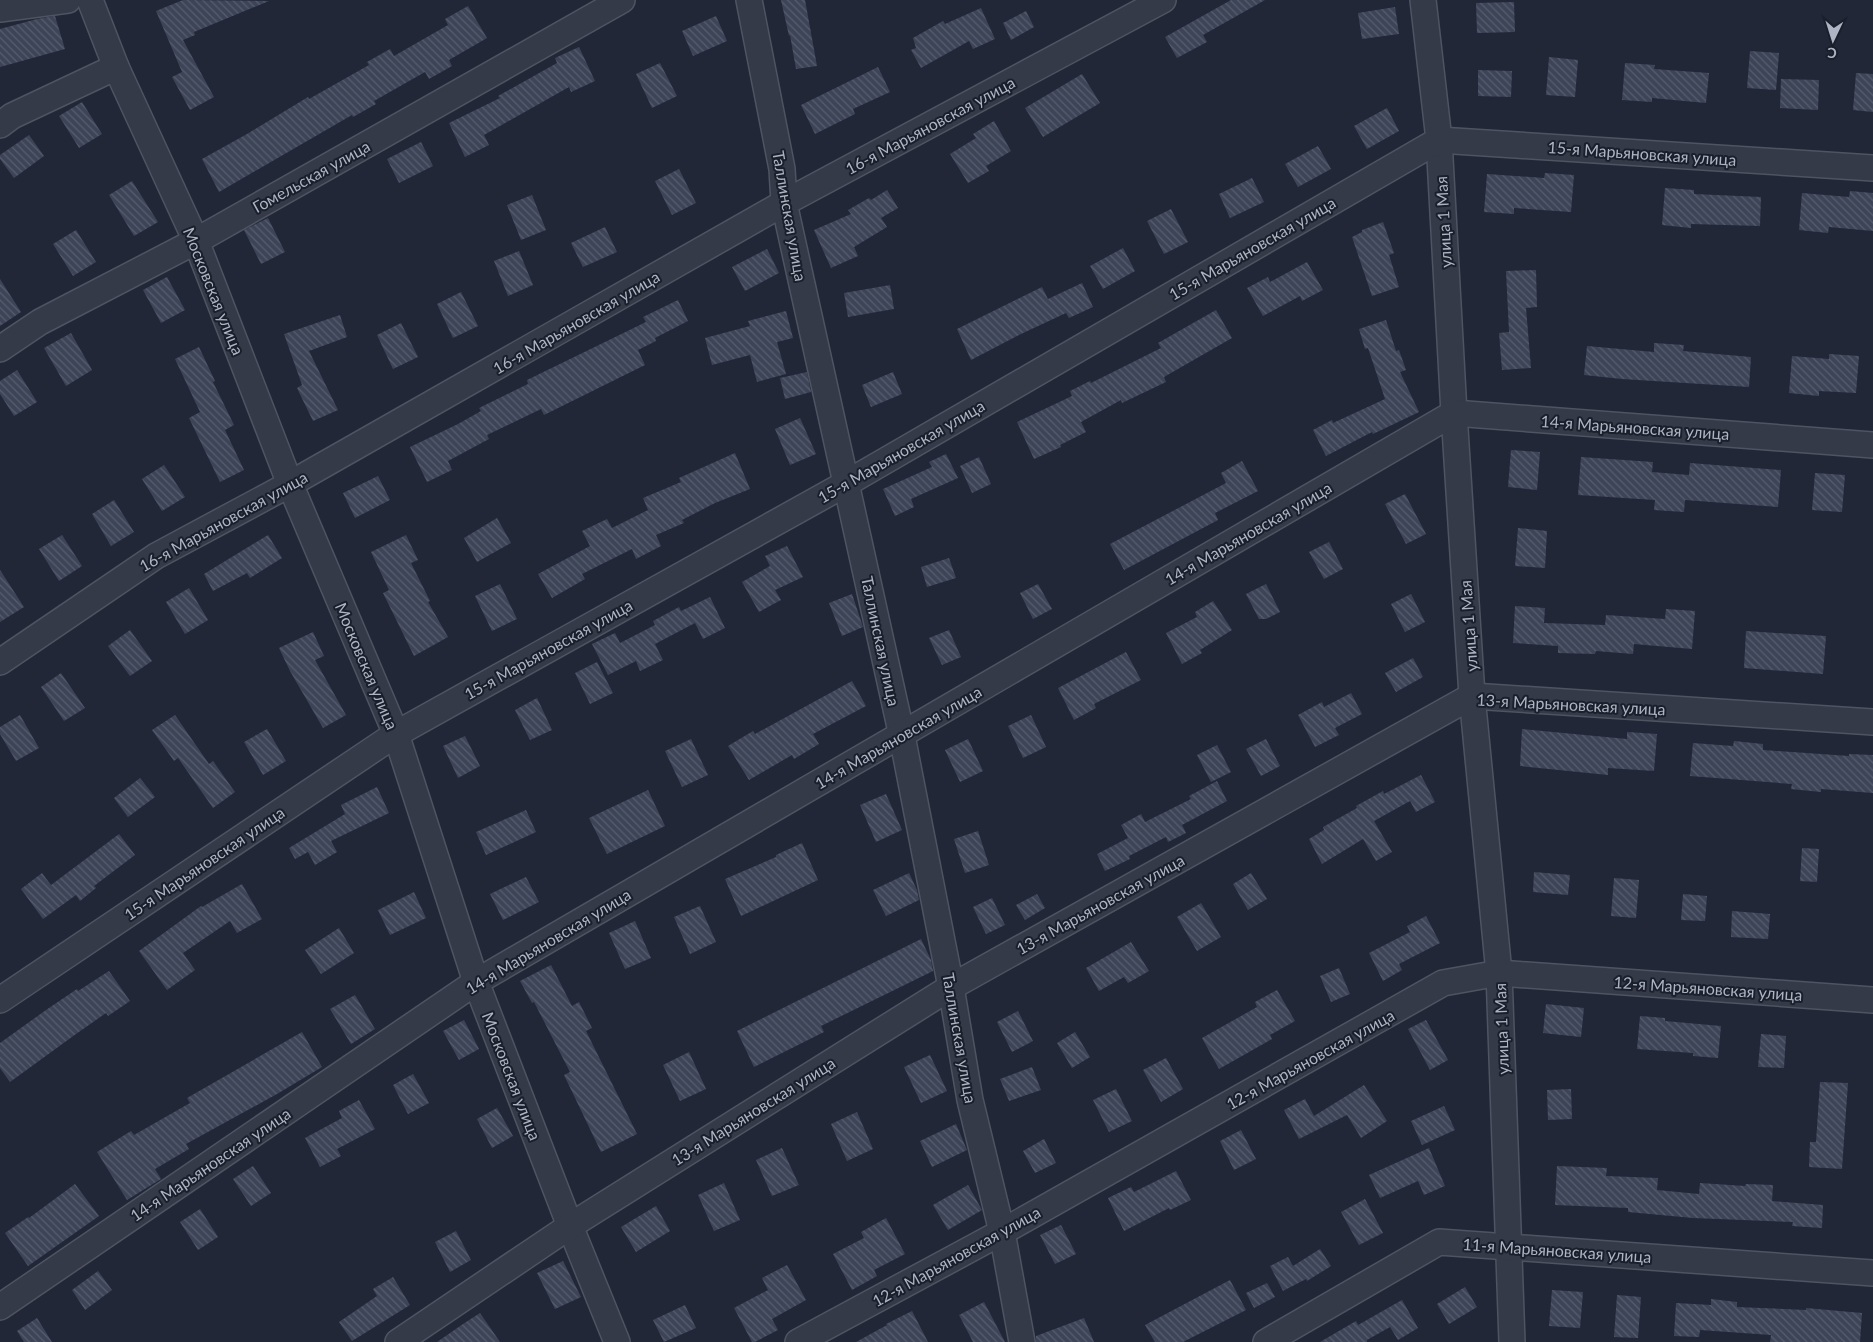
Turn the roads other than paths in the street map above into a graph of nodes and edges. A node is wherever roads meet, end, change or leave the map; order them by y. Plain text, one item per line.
1 (68, 0) edge
2 (90, 0) edge
3 (622, 0) edge
4 (749, 0) edge
5 (1163, 0) edge
6 (1423, 0) edge
7 (0, 9) edge
8 (116, 67) junction
9 (0, 125) edge
10 (1439, 140) junction
11 (1873, 168) edge
12 (784, 203) junction
13 (196, 241) junction
14 (0, 350) edge
15 (1454, 413) junction
16 (1873, 445) edge
17 (847, 483) junction
18 (290, 484) junction
19 (0, 662) edge
20 (1472, 696) junction
21 (1873, 722) edge
22 (396, 734) junction
23 (902, 736) junction
24 (1499, 973) junction
25 (476, 982) junction
26 (951, 987) junction
27 (0, 1000) edge
28 (1873, 1000) edge
29 (570, 1226) junction
30 (1002, 1232) junction
31 (1509, 1246) junction
32 (1873, 1273) edge
33 (0, 1307) edge
34 (398, 1342) edge
35 (617, 1342) edge
36 (798, 1342) edge
37 (1022, 1342) edge
38 (1266, 1342) edge
39 (1512, 1342) edge

1 - 7 street
2 - 8 street, Московская улица
3 - 13 street, Гомельская улица
4 - 12 street, Таллинская улица
5 - 12 street, 16-я Марьяновская улица
6 - 10 street, улица 1 Мая
8 - 9 street
8 - 13 street, Московская улица
10 - 11 street, 15-я Марьяновская улица
10 - 15 street, улица 1 Мая
10 - 17 street, 15-я Марьяновская улица
12 - 17 street, Таллинская улица
12 - 18 street, 16-я Марьяновская улица
13 - 14 street, Гомельская улица
13 - 18 street, Московская улица
15 - 16 street, 14-я Марьяновская улица
15 - 20 street, улица 1 Мая
15 - 23 street, 14-я Марьяновская улица
17 - 22 street, 15-я Марьяновская улица
17 - 23 street, Таллинская улица
18 - 19 street, 16-я Марьяновская улица
18 - 22 street, Московская улица
20 - 21 street, 13-я Марьяновская улица
20 - 24 street, улица 1 Мая
20 - 26 street, 13-я Марьяновская улица
22 - 25 street, Московская улица
22 - 27 street, 15-я Марьяновская улица
23 - 25 street, 14-я Марьяновская улица
23 - 26 street, Таллинская улица
24 - 28 street, 12-я Марьяновская улица
24 - 30 street, 12-я Марьяновская улица
24 - 31 street, улица 1 Мая
25 - 29 street, Московская улица
25 - 33 street, 14-я Марьяновская улица
26 - 29 street, 13-я Марьяновская улица
26 - 30 street, Таллинская улица
29 - 34 street, 13-я Марьяновская улица
29 - 35 street, Московская улица
30 - 36 street, 12-я Марьяновская улица
30 - 37 street, Таллинская улица
31 - 32 street, 11-я Марьяновская улица
31 - 38 street, 11-я Марьяновская улица
31 - 39 street, улица 1 Мая

